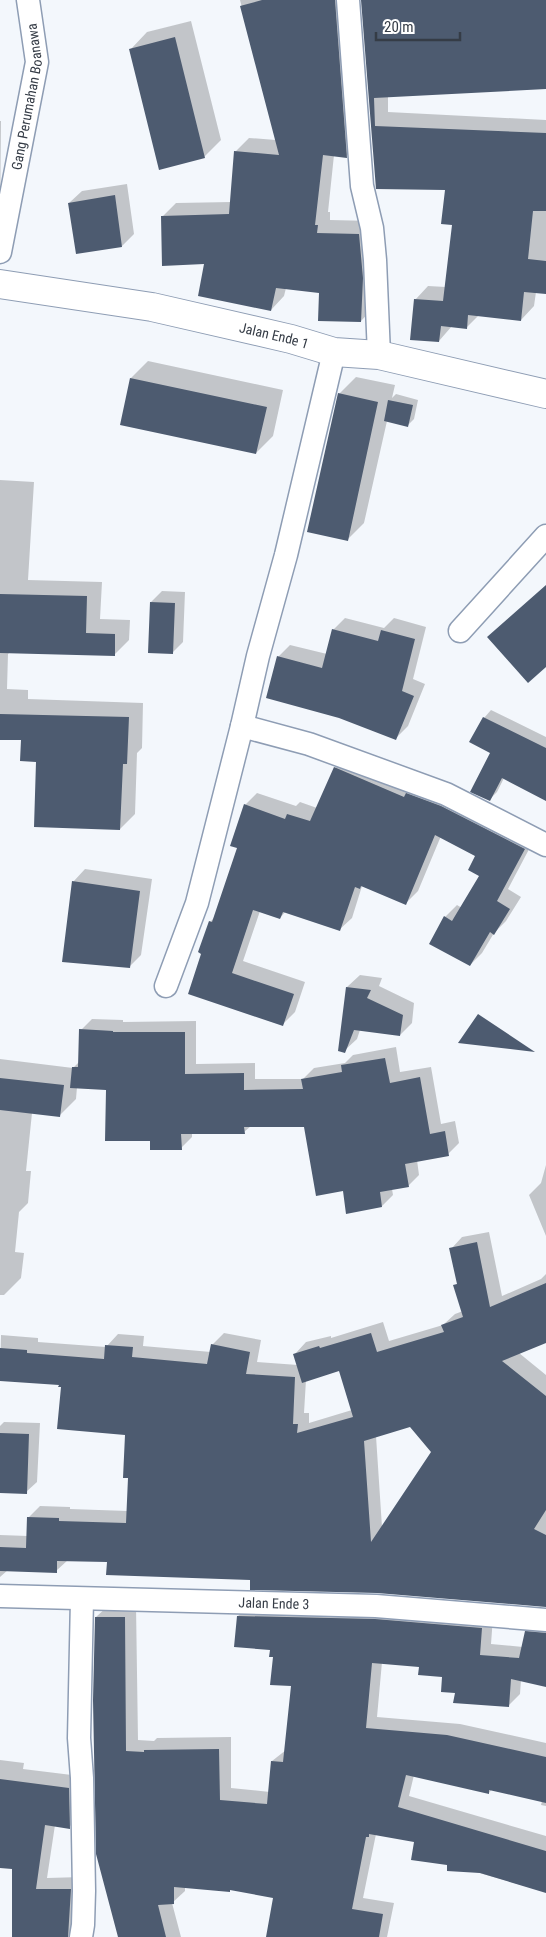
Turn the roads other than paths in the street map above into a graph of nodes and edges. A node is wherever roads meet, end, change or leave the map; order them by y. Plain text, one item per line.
1 (28, 0) edge
2 (348, 0) edge
3 (0, 252) edge
4 (0, 284) edge
5 (334, 352) junction
6 (379, 355) junction
7 (546, 394) edge
8 (546, 536) edge
9 (460, 631) dead end
10 (242, 726) junction
11 (546, 845) edge
12 (166, 986) dead end
13 (0, 1596) edge
14 (82, 1599) junction
15 (546, 1620) edge
16 (81, 1937) edge

1 - 3 street, Gang Perumahan Boanawa
2 - 6 street
4 - 5 street, Jalan Ende 1
5 - 6 street, Jalan Ende 1
5 - 10 street
6 - 7 street, Jalan Ende 1
8 - 9 street
10 - 11 street
10 - 12 street
13 - 14 street, Jalan Ende 3
14 - 15 street, Jalan Ende 3
14 - 16 street

